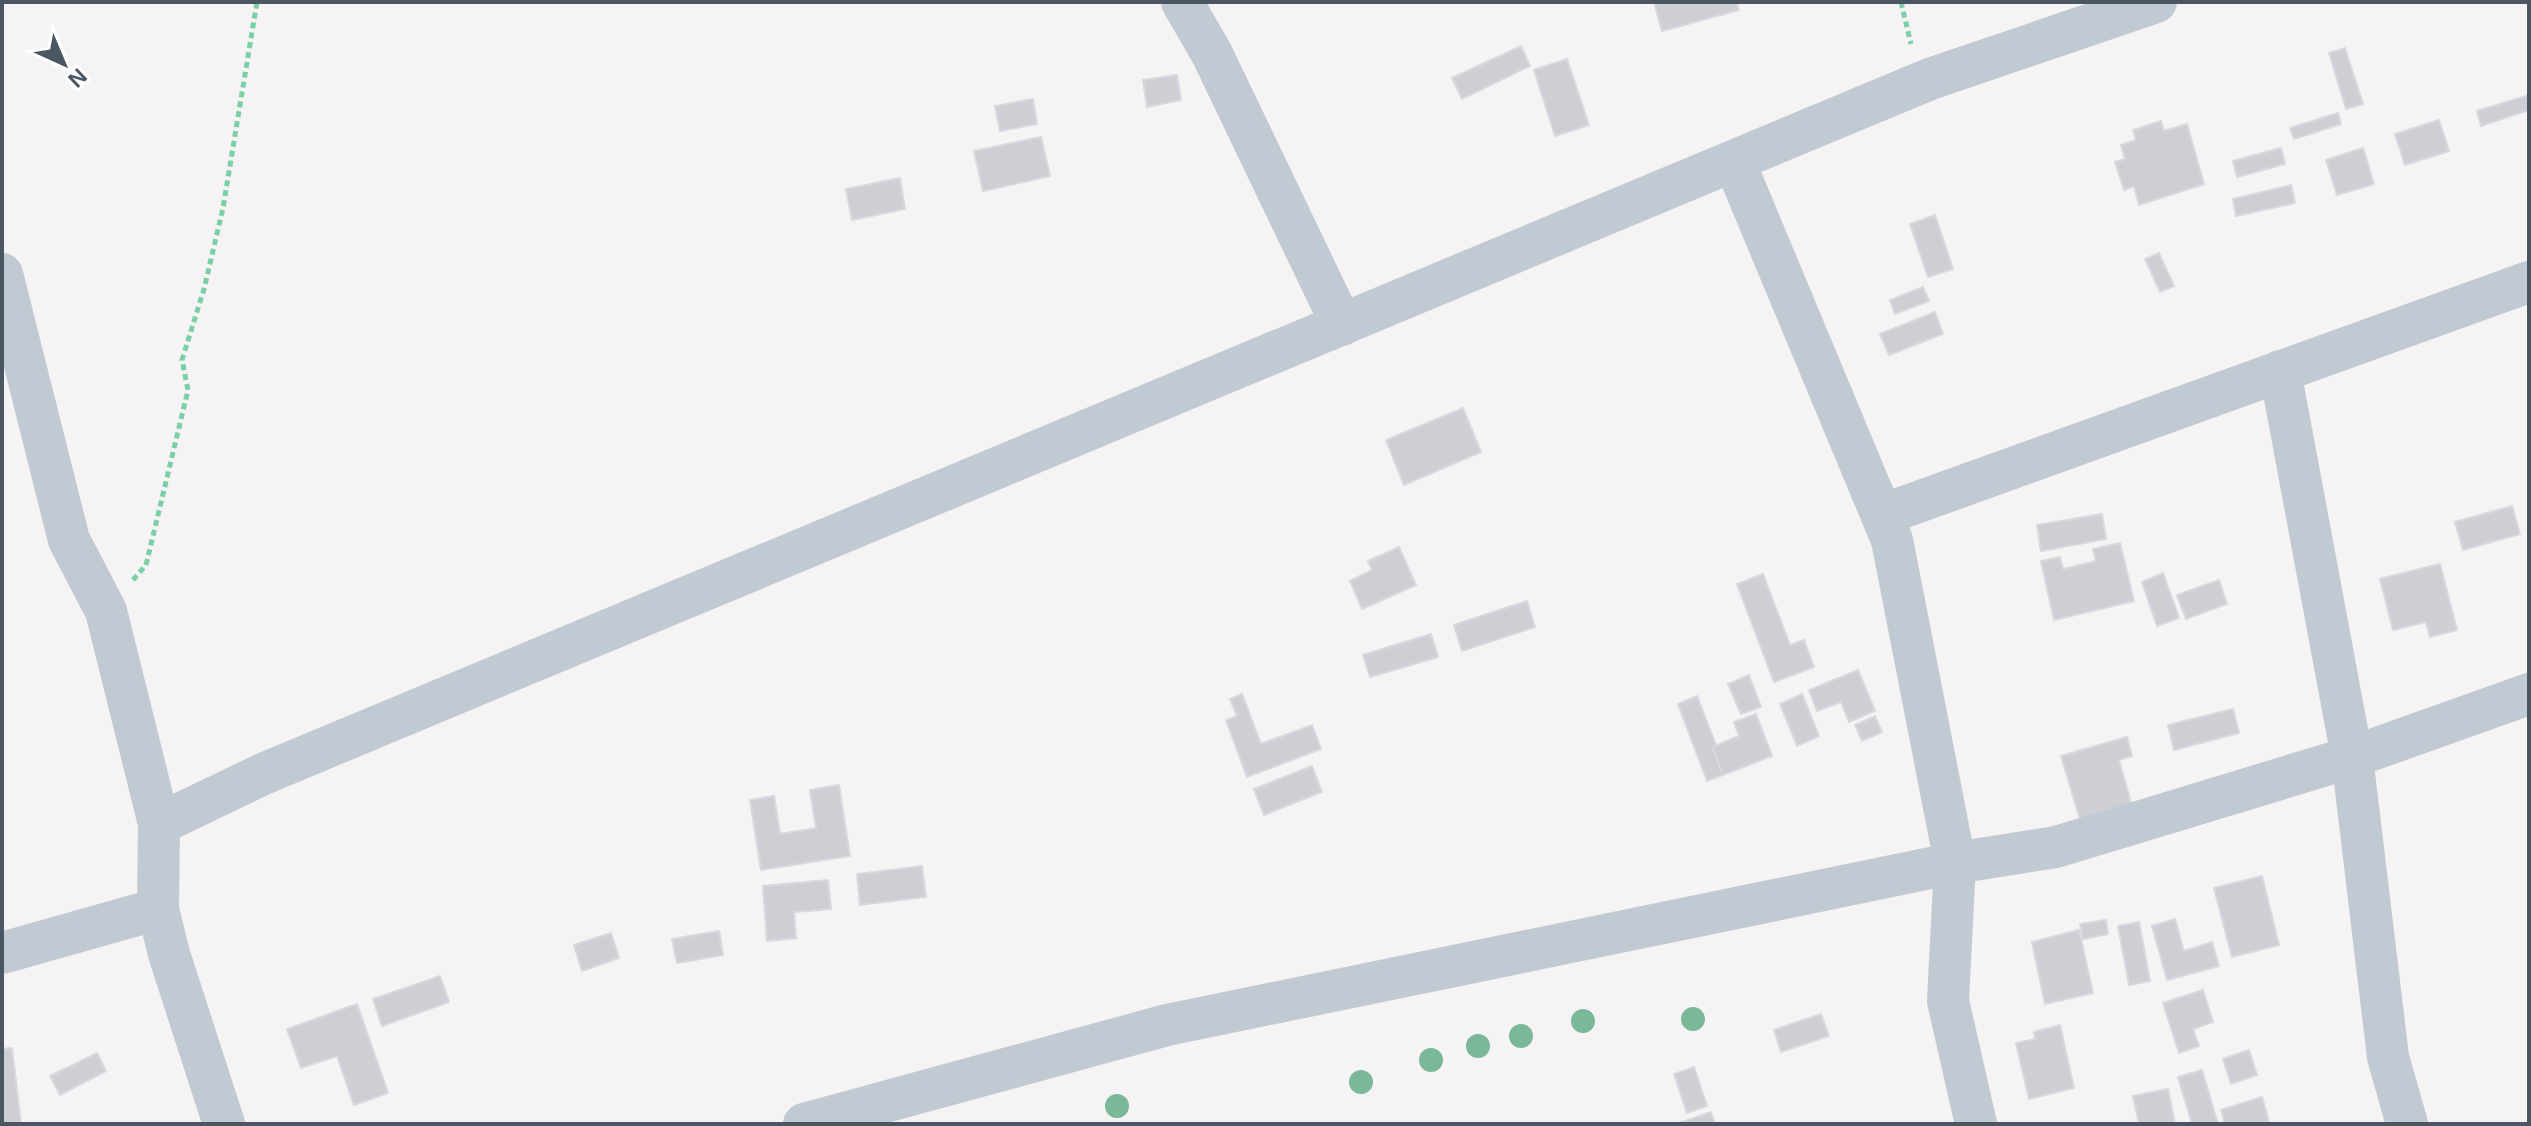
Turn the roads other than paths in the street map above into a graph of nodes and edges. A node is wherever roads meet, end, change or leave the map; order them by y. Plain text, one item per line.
1 (1182, 2) edge
2 (2156, 2) edge
3 (1734, 161) junction
4 (2, 274) edge
5 (2529, 282) edge
6 (1342, 325) junction
7 (2280, 371) junction
8 (1882, 515) junction
9 (2529, 694) edge
10 (2352, 757) junction
11 (159, 824) junction
12 (1955, 863) junction
13 (158, 909) junction
14 (2, 953) edge
15 (224, 1124) edge
16 (804, 1124) edge
17 (1976, 1124) edge
18 (2407, 1124) edge

1 - 6 street
2 - 3 street
3 - 6 street
3 - 8 street
4 - 11 street
5 - 7 street
6 - 11 street
7 - 8 street
7 - 10 street
8 - 12 street
9 - 10 street
10 - 12 street
10 - 18 street
11 - 13 street
12 - 16 street
12 - 17 street
13 - 14 street
13 - 15 street

